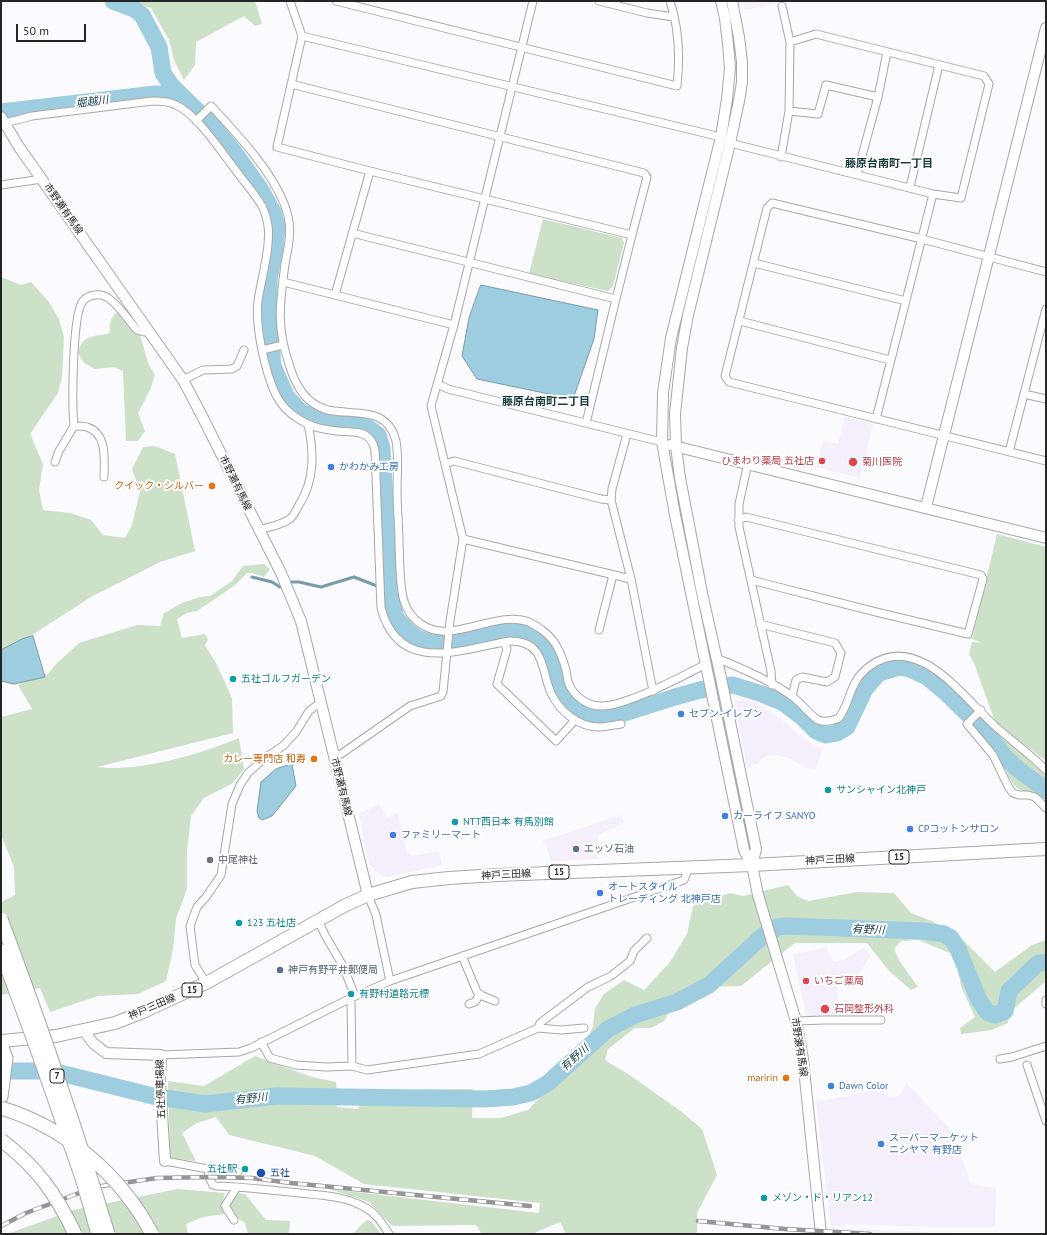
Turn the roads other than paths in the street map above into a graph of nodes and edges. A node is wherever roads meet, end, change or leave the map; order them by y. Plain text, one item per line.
1 (290, 1) edge
2 (336, 1) edge
3 (533, 1) edge
4 (599, 1) edge
5 (670, 1) edge
6 (721, 1) edge
7 (732, 1) edge
8 (782, 6) dead end
9 (674, 17) junction
10 (1046, 28) edge
11 (302, 36) junction
12 (790, 42) junction
13 (522, 47) junction
14 (888, 52) junction
15 (939, 65) junction
16 (291, 84) junction
17 (511, 87) junction
18 (878, 97) junction
19 (789, 111) junction
20 (3, 120) edge
21 (197, 120) junction
22 (500, 136) junction
23 (721, 137) junction
24 (730, 143) junction
25 (781, 157) junction
26 (370, 171) junction
27 (857, 174) junction
28 (42, 180) junction
29 (1, 185) edge
30 (910, 187) junction
31 (933, 194) junction
32 (484, 199) junction
33 (352, 233) junction
34 (632, 235) junction
35 (922, 240) junction
36 (989, 257) junction
37 (469, 263) junction
38 (754, 263) junction
39 (1046, 272) edge
40 (283, 282) junction
41 (335, 295) junction
42 (616, 299) junction
43 (906, 301) junction
44 (1046, 309) edge
45 (740, 321) junction
46 (454, 325) junction
47 (147, 328) junction
48 (1042, 335) edge
49 (281, 345) junction
50 (244, 350) dead end
51 (264, 350) junction
52 (890, 360) junction
53 (183, 380) junction
54 (438, 384) junction
55 (1024, 394) junction
56 (1046, 399) edge
57 (876, 419) junction
58 (586, 423) junction
59 (308, 424) junction
60 (74, 426) junction
61 (627, 434) junction
62 (944, 436) junction
63 (662, 442) junction
64 (676, 446) junction
65 (1009, 452) junction
66 (1046, 461) edge
67 (55, 462) dead end
68 (748, 463) junction
69 (445, 464) junction
70 (104, 477) dead end
71 (611, 500) junction
72 (926, 508) junction
73 (738, 520) junction
74 (259, 530) junction
75 (1046, 538) edge
76 (463, 539) junction
77 (613, 575) junction
78 (631, 580) junction
79 (751, 580) junction
80 (760, 624) junction
81 (599, 630) dead end
82 (450, 633) junction
83 (504, 642) junction
84 (448, 651) junction
85 (716, 658) junction
86 (706, 664) junction
87 (772, 685) junction
88 (652, 691) junction
89 (792, 696) junction
90 (321, 702) junction
91 (980, 711) junction
92 (575, 720) junction
93 (621, 724) dead end
94 (334, 756) junction
95 (1046, 770) edge
96 (1046, 808) edge
97 (1046, 849) edge
98 (752, 865) junction
99 (689, 867) junction
100 (368, 895) junction
101 (1, 919) edge
102 (318, 920) junction
103 (647, 938) dead end
104 (1, 951) edge
105 (462, 956) junction
106 (390, 981) junction
107 (208, 982) junction
108 (480, 994) junction
109 (352, 997) junction
110 (496, 1000) dead end
111 (1046, 1000) edge
112 (470, 1004) dead end
113 (1046, 1004) edge
114 (881, 1020) dead end
115 (796, 1021) junction
116 (538, 1028) junction
117 (584, 1028) dead end
118 (84, 1031) junction
119 (1, 1041) edge
120 (261, 1042) junction
121 (1, 1045) edge
122 (1046, 1046) edge
123 (161, 1055) junction
124 (1000, 1059) dead end
125 (1027, 1065) dead end
126 (352, 1066) junction
127 (1, 1097) edge
128 (1, 1108) edge
129 (1046, 1121) edge
130 (1, 1140) edge
131 (165, 1161) joint
132 (208, 1169) junction
133 (238, 1172) dead end
134 (237, 1187) junction
135 (234, 1220) dead end
136 (75, 1234) edge
137 (98, 1234) edge
138 (108, 1234) edge
139 (152, 1234) edge
140 (389, 1234) edge
141 (821, 1234) edge

1 - 11 street
2 - 13 street
3 - 13 street
4 - 9 street
5 - 9 street
6 - 23 street
7 - 24 street
8 - 12 street
9 - 13 street
10 - 36 street
11 - 16 street
11 - 17 street
12 - 14 street
12 - 19 street
13 - 17 street
14 - 15 street
14 - 18 street
15 - 30 street
15 - 31 street
16 - 22 street
16 - 26 street
17 - 22 street
17 - 23 street
18 - 19 street
18 - 27 street
19 - 25 street
20 - 21 street
20 - 28 street, 市野瀬有馬線
21 - 40 street
21 - 51 street
22 - 32 street
22 - 34 street
23 - 63 street
24 - 25 street
24 - 64 street
25 - 27 street
26 - 32 street
26 - 33 street
27 - 30 street
28 - 29 street
28 - 47 street, 市野瀬有馬線
30 - 31 street
31 - 35 street
32 - 34 street
32 - 37 street
33 - 37 street
33 - 41 street
34 - 42 street
35 - 36 street
35 - 38 street
35 - 43 street
36 - 39 street
36 - 62 street
37 - 42 street
37 - 46 street
38 - 43 street
38 - 45 street
40 - 41 street
40 - 49 street
41 - 46 street
42 - 58 street
43 - 52 street
44 - 48 street
45 - 52 street
45 - 57 street
46 - 54 street
47 - 53 street, 市野瀬有馬線
47 - 60 street
48 - 55 street
49 - 51 street
49 - 82 street
50 - 53 street
51 - 59 street
52 - 57 street
53 - 74 street, 市野瀬有馬線
54 - 58 street
54 - 69 street
55 - 56 street
55 - 65 street
57 - 62 street
58 - 61 street
59 - 74 street
59 - 84 street
60 - 67 street
60 - 70 street
61 - 63 street
61 - 71 street
62 - 65 street
62 - 72 street
63 - 64 street
63 - 86 street
64 - 68 street
64 - 85 street
65 - 66 street
68 - 72 street
68 - 73 street
69 - 71 street
69 - 76 street
71 - 78 street
72 - 75 street
73 - 79 street
73 - 79 street
74 - 90 street, 市野瀬有馬線
76 - 77 street
76 - 82 street
77 - 78 street
77 - 81 street
78 - 88 street
79 - 80 street
80 - 87 street
80 - 89 street
82 - 84 street
82 - 88 street
83 - 84 street
83 - 92 street
83 - 92 street
84 - 94 street
85 - 87 street
85 - 98 street
86 - 88 street
86 - 98 street
87 - 89 street
89 - 91 street
90 - 94 street, 市野瀬有馬線
90 - 107 street
91 - 95 street
91 - 96 street
92 - 93 street
94 - 100 street, 市野瀬有馬線
97 - 98 main road, 神戸三田線 / 15
98 - 99 main road, 神戸三田線 / 15
98 - 115 street, 市野瀬有馬線
99 - 100 main road, 神戸三田線 / 15
99 - 105 street
100 - 102 main road, 神戸三田線 / 15
100 - 106 street
101 - 138 highway, 7, bridge
102 - 107 main road, 神戸三田線 / 15
102 - 109 street
103 - 116 street
104 - 137 highway, 7, bridge
105 - 106 street
105 - 108 street
106 - 109 street
107 - 118 main road, 神戸三田線 / 15
108 - 110 street
108 - 112 street
109 - 120 street
109 - 126 street
111 - 113 street
114 - 115 street
115 - 141 street, 市野瀬有馬線
116 - 117 street
116 - 126 street
118 - 119 main road, 神戸三田線 / 15
118 - 123 street, 五社停車場線
120 - 123 street
120 - 126 street
121 - 127 highway
122 - 124 street
123 - 131 street, 五社停車場線
125 - 129 street
128 - 139 highway, bridge
130 - 136 highway, bridge
131 - 132 street
132 - 133 street
132 - 134 street
134 - 135 street
134 - 140 street

